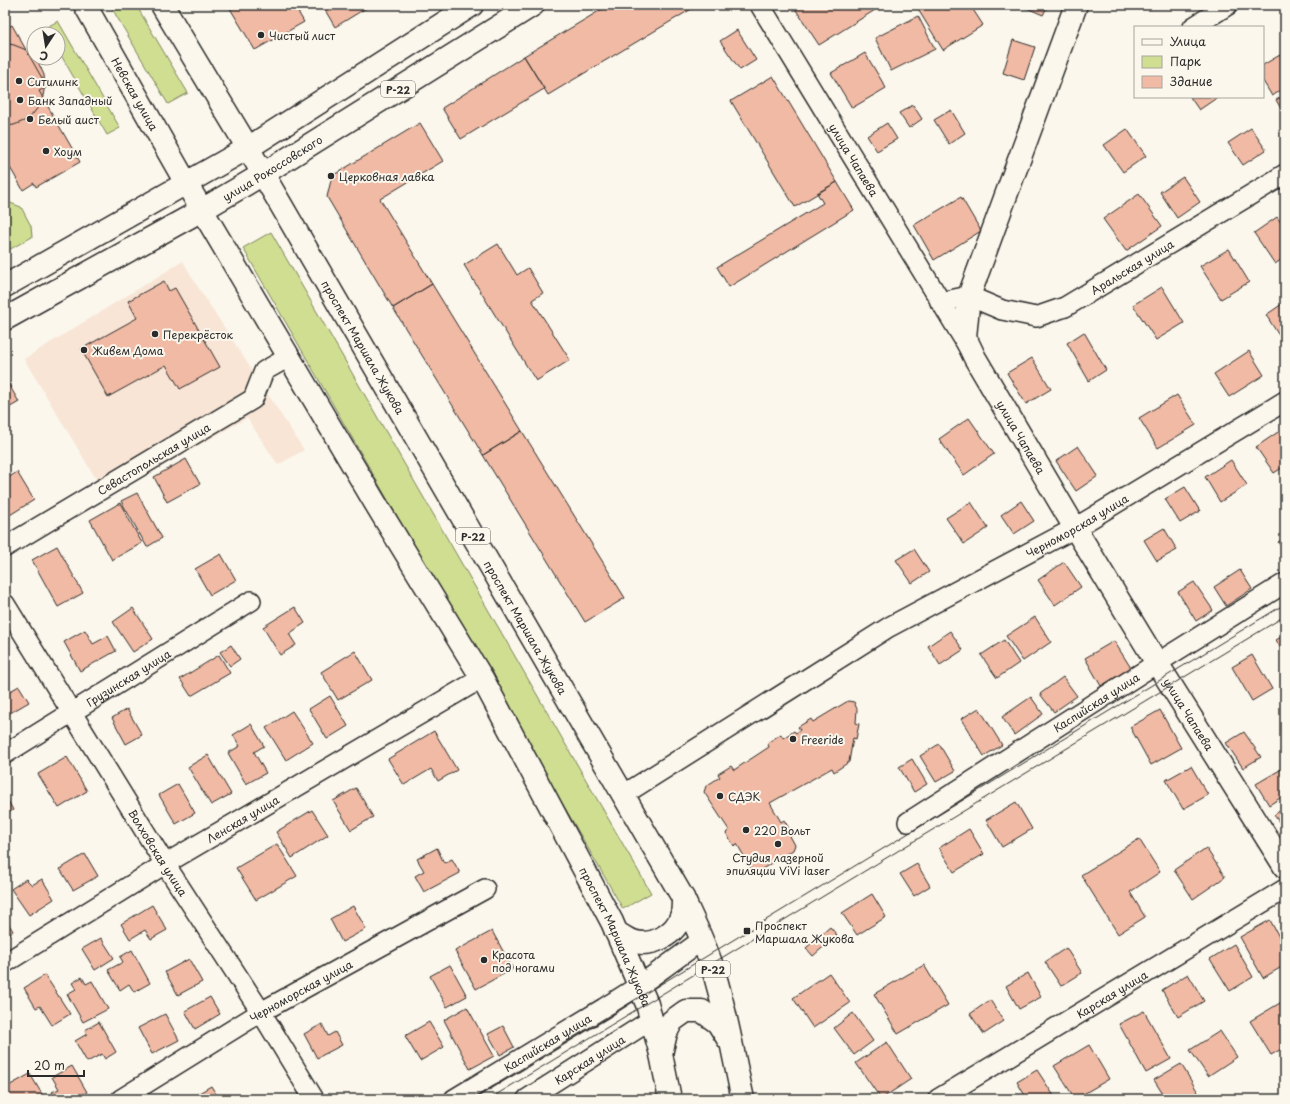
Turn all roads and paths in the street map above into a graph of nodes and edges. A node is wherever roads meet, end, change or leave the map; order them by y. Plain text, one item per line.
1 (85, 5) edge
2 (162, 5) edge
3 (472, 5) edge
4 (533, 5) edge
5 (760, 5) edge
6 (1076, 5) edge
7 (1228, 5) edge
8 (1195, 26) edge
9 (248, 148) junction
10 (263, 174) junction
11 (1285, 174) edge
12 (186, 183) junction
13 (202, 210) junction
14 (5, 286) edge
15 (969, 296) junction
16 (940, 302) junction
17 (5, 319) edge
18 (289, 357) junction
19 (975, 358) junction
20 (1285, 401) edge
21 (1075, 528) junction
22 (5, 547) edge
23 (1285, 583) edge
24 (251, 601) dead end
25 (5, 604) edge
26 (1157, 663) junction
27 (482, 678) junction
28 (72, 712) junction
29 (5, 754) edge
30 (623, 795) junction
31 (908, 822) dead end
32 (166, 864) junction
33 (1285, 867) edge
34 (485, 889) dead end
35 (1285, 889) edge
36 (683, 898) junction
37 (616, 932) junction
38 (702, 940) junction
39 (5, 963) edge
40 (640, 985) junction
41 (261, 1012) junction
42 (651, 1020) junction
43 (732, 1043) junction
44 (661, 1054) junction
45 (121, 1099) edge
46 (314, 1099) edge
47 (454, 1099) edge
48 (527, 1099) edge
49 (670, 1099) edge
50 (743, 1099) edge
51 (938, 1099) edge

1 - 12 main road, Невская улица
2 - 9 main road
3 - 9 main road, Р-22
4 - 10 main road, улица Рокоссовского / Р-22
5 - 16 street, улица Чапаева
6 - 15 main road
7 - 8 street
9 - 10 main road
9 - 12 main road, Р-22
10 - 13 main road, улица Рокоссовского
10 - 30 main road, проспект Маршала Жукова / Р-22
11 - 15 street, Аральская улица
12 - 13 main road, проспект Маршала Жукова
12 - 14 main road
13 - 17 main road, улица Рокоссовского
13 - 18 main road, проспект Маршала Жукова
15 - 16 street
15 - 19 main road
16 - 19 street, улица Чапаева
18 - 22 street, Севастопольская улица
18 - 27 main road, проспект Маршала Жукова
19 - 21 main road, улица Чапаева
20 - 21 street, Черноморская улица
21 - 26 main road, улица Чапаева
21 - 30 street, Черноморская улица
23 - 26 street, Каспийская улица
24 - 28 street, Грузинская улица
25 - 28 street, Волховская улица
26 - 31 street, Каспийская улица
26 - 33 main road, улица Чапаева
27 - 32 street, Ленская улица
27 - 37 main road, проспект Маршала Жукова
28 - 29 street, Грузинская улица
28 - 32 street, Волховская улица
30 - 36 main road, проспект Маршала Жукова / Р-22
32 - 39 street, Ленская улица
32 - 41 street, Волховская улица
34 - 41 street, Черноморская улица
35 - 51 street, Карская улица
36 - 37 main road
36 - 38 main road, проспект Маршала Жукова / Р-22
37 - 40 main road, проспект Маршала Жукова
38 - 40 street, Каспийская улица
38 - 43 main road, проспект Маршала Жукова / Р-22
40 - 42 main road, проспект Маршала Жукова
40 - 47 street, Каспийская улица
41 - 45 street, Черноморская улица
41 - 46 street, Волховская улица
42 - 44 main road, проспект Маршала Жукова
42 - 48 street, Карская улица
43 - 44 main road
43 - 50 main road, проспект Маршала Жукова / Р-22
44 - 49 main road, проспект Маршала Жукова

